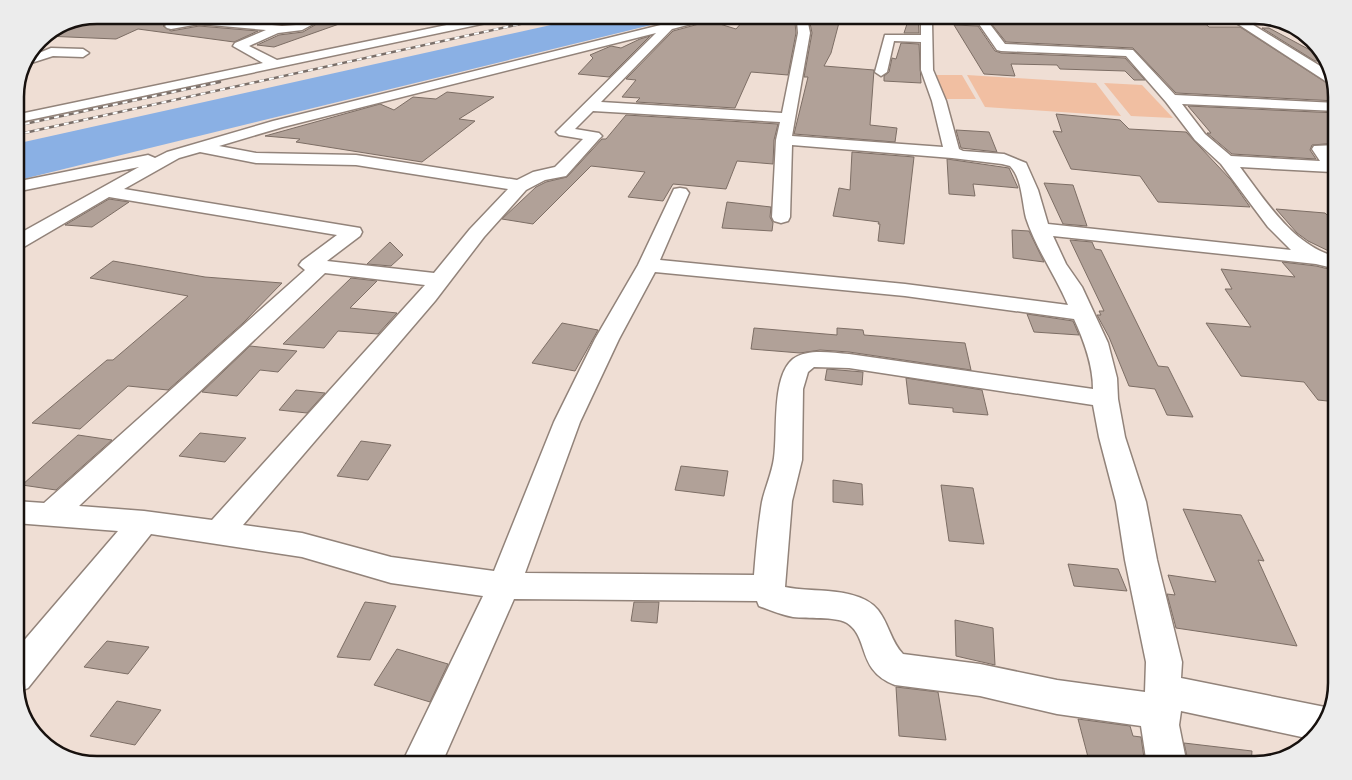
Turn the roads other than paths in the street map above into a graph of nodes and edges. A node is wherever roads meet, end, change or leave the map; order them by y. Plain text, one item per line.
1 (181, 24) edge
2 (241, 24) edge
3 (306, 24) edge
4 (467, 24) edge
5 (681, 24) edge
6 (803, 24) edge
7 (926, 24) edge
8 (984, 24) edge
9 (1242, 24) edge
10 (171, 26) dead end
11 (667, 28) junction
12 (281, 29) junction
13 (925, 39) junction
14 (83, 53) dead end
15 (35, 58) edge
16 (275, 64) junction
17 (880, 72) dead end
18 (1324, 72) edge
19 (1171, 99) junction
20 (589, 106) junction
21 (1328, 107) edge
22 (24, 117) edge
23 (788, 118) junction
24 (784, 140) junction
25 (199, 147) junction
26 (1328, 149) edge
27 (954, 153) junction
28 (173, 155) junction
29 (1328, 160) edge
30 (1227, 161) junction
31 (1328, 168) edge
32 (24, 185) edge
33 (520, 186) junction
34 (106, 191) junction
35 (680, 193) dead end
36 (781, 217) dead end
37 (1041, 229) junction
38 (24, 239) edge
39 (1315, 258) junction
40 (1328, 261) edge
41 (648, 265) junction
42 (320, 267) junction
43 (440, 280) junction
44 (1084, 314) junction
45 (1105, 399) junction
46 (24, 512) edge
47 (51, 514) junction
48 (144, 522) junction
49 (219, 532) junction
50 (504, 586) junction
51 (769, 588) junction
52 (24, 666) edge
53 (1163, 701) junction
54 (1316, 723) edge
55 (424, 756) edge
56 (1165, 756) edge

1 - 10 street
2 - 12 street
3 - 12 street
4 - 16 street
5 - 11 street
6 - 23 street
7 - 13 street
8 - 19 street
9 - 18 street
11 - 20 street
11 - 25 street
12 - 16 street
13 - 17 street
13 - 27 street
14 - 15 street
16 - 22 street
19 - 21 street
19 - 30 street
20 - 23 street
20 - 33 street
23 - 24 street
24 - 27 street
24 - 36 street
25 - 28 street
25 - 33 street
26 - 29 street
27 - 37 street
28 - 32 street
28 - 34 street
30 - 31 street
30 - 39 street
33 - 43 street
34 - 38 street
34 - 42 street
35 - 41 street
37 - 39 street
37 - 44 street
39 - 40 street
41 - 44 street
41 - 50 street
42 - 43 street
42 - 47 street
43 - 49 street
44 - 45 street
45 - 51 street
45 - 53 street
46 - 47 street
47 - 48 street
48 - 49 street
48 - 52 street
49 - 50 street
50 - 51 street
50 - 55 street
51 - 53 street
53 - 54 street
53 - 56 street

